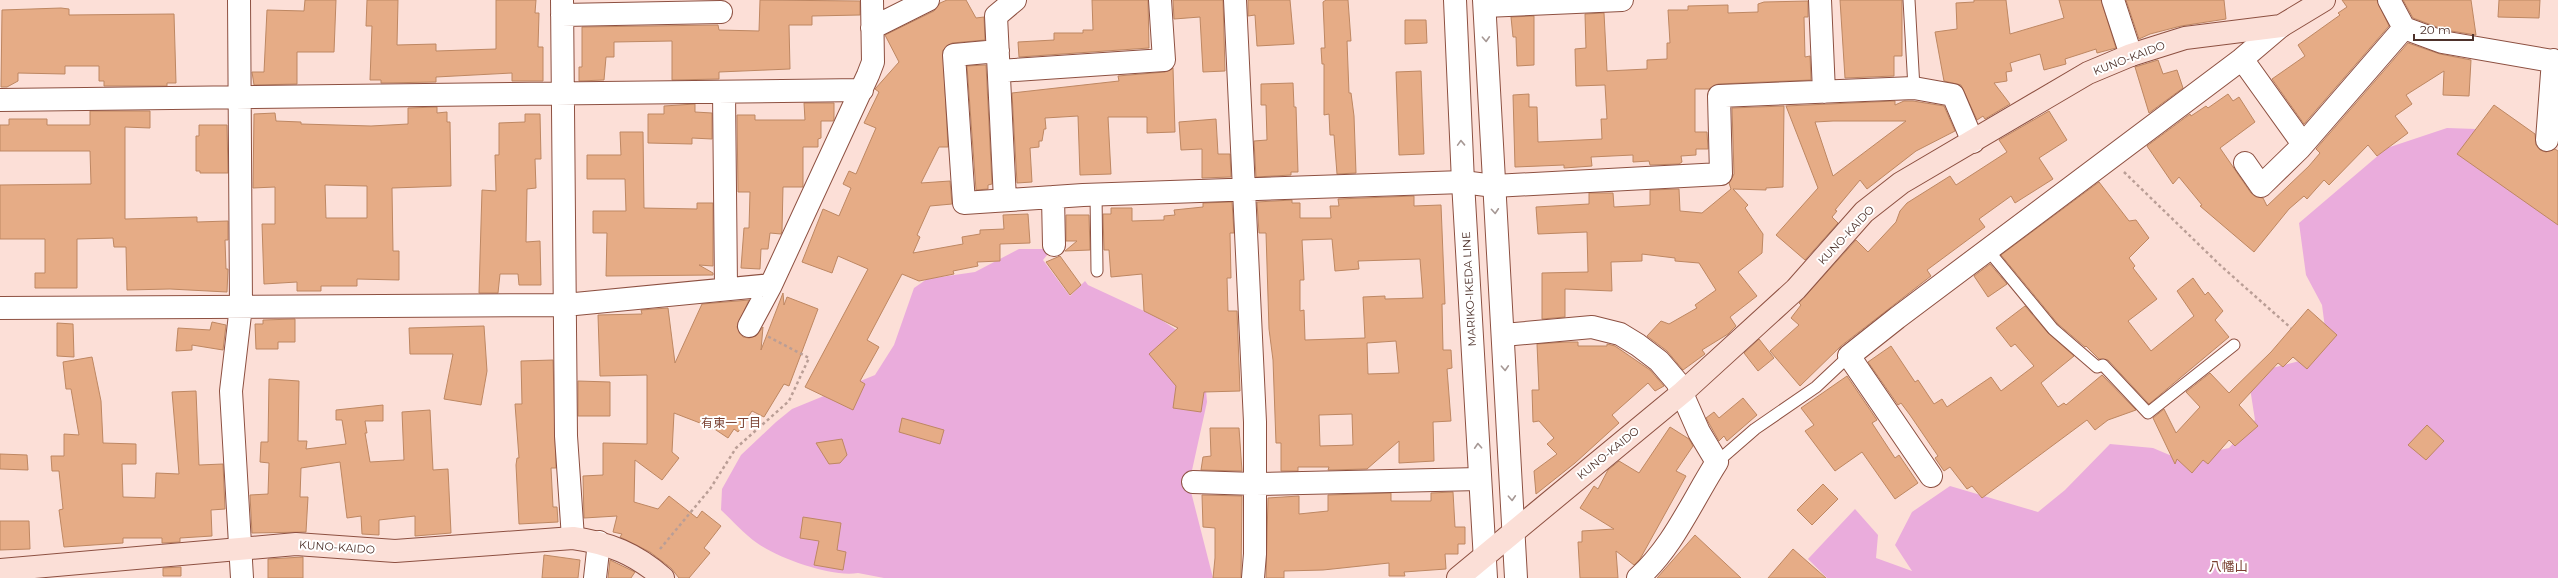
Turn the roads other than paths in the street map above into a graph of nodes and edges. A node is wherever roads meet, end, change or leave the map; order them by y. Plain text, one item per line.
1 (239, 0) edge
2 (872, 0) edge
3 (928, 0) edge
4 (1015, 0) edge
5 (1160, 0) edge
6 (1235, 0) edge
7 (1455, 0) edge
8 (1622, 0) edge
9 (1820, 0) edge
10 (1909, 0) edge
11 (2113, 0) edge
12 (2324, 0) edge
13 (2389, 0) edge
14 (1485, 3) edge
15 (562, 7) edge
16 (721, 12) dead end
17 (2281, 26) junction
18 (872, 28) junction
19 (2404, 28) junction
20 (2131, 55) junction
21 (2242, 59) junction
22 (999, 61) junction
23 (2555, 61) edge
24 (1914, 88) junction
25 (862, 90) junction
26 (724, 92) junction
27 (1824, 92) junction
28 (564, 94) junction
29 (240, 99) junction
30 (0, 100) edge
31 (2547, 140) dead end
32 (1973, 142) junction
33 (2303, 144) junction
34 (2245, 163) dead end
35 (1462, 182) junction
36 (1494, 186) junction
37 (1243, 190) junction
38 (1096, 194) junction
39 (1053, 197) junction
40 (1005, 200) junction
41 (1054, 245) dead end
42 (1988, 250) junction
43 (1097, 271) dead end
44 (771, 285) junction
45 (726, 288) junction
46 (565, 305) junction
47 (241, 306) junction
48 (0, 308) edge
49 (749, 326) road end
50 (1504, 335) junction
51 (2234, 345) dead end
52 (1849, 356) junction
53 (1683, 392) junction
54 (1717, 462) junction
55 (1931, 476) dead end
56 (1479, 479) junction
57 (1193, 482) dead end
58 (1256, 484) junction
59 (1514, 531) junction
60 (573, 538) junction
61 (599, 542) junction
62 (241, 547) junction
63 (1485, 555) junction
64 (0, 570) edge
65 (242, 578) edge
66 (595, 578) edge
67 (663, 578) edge
68 (1253, 578) edge
69 (1458, 578) edge
70 (1486, 578) edge
71 (1516, 578) edge
72 (1638, 578) edge

1 - 29 street
2 - 18 street
3 - 18 street
4 - 22 street
5 - 22 street
6 - 37 street
35 -> 7 street, MARIKO-IKEDA LINE
8 - 14 street
9 - 27 street
10 - 24 lane
11 - 20 street
12 - 17 main road, KUNO-KAIDO
13 - 19 street
14 -> 36 street
15 - 16 street
15 - 28 street
17 - 20 main road, KUNO-KAIDO
17 - 21 street
18 - 25 street
19 - 23 street
19 - 33 street
20 - 32 main road, KUNO-KAIDO
21 - 33 street
21 - 42 street
22 - 40 street
22 - 40 street
23 - 31 street
24 - 27 street
24 - 32 street
25 - 26 street
25 - 44 street
26 - 28 street
26 - 45 street
27 - 36 street
28 - 29 street
28 - 46 street
29 - 30 street
29 - 47 street
32 - 53 main road, KUNO-KAIDO
33 - 34 street
35 - 36 street
35 - 37 street
56 -> 35 street, MARIKO-IKEDA LINE
36 -> 50 street
37 - 38 street
37 - 58 street
38 - 39 street
38 - 43 lane
39 - 40 street
39 - 41 street
42 - 51 lane
42 - 52 street
44 - 45 street
44 - 49 street
45 - 46 street
46 - 47 street
46 - 60 street
47 - 48 street
47 - 62 street
50 - 53 street
50 -> 59 street
52 - 54 lane
52 - 55 street
53 - 54 street
53 - 59 main road, KUNO-KAIDO
54 - 72 street
56 - 58 street
56 - 63 street, MARIKO-IKEDA LINE
57 - 58 street
58 - 68 street
59 - 63 main road, KUNO-KAIDO
59 - 71 street
60 - 61 main road, KUNO-KAIDO
60 - 62 main road, KUNO-KAIDO
61 - 66 street
61 - 67 main road, KUNO-KAIDO
62 - 64 main road, KUNO-KAIDO
62 - 65 street
63 - 69 main road, KUNO-KAIDO
63 - 70 street, MARIKO-IKEDA LINE

